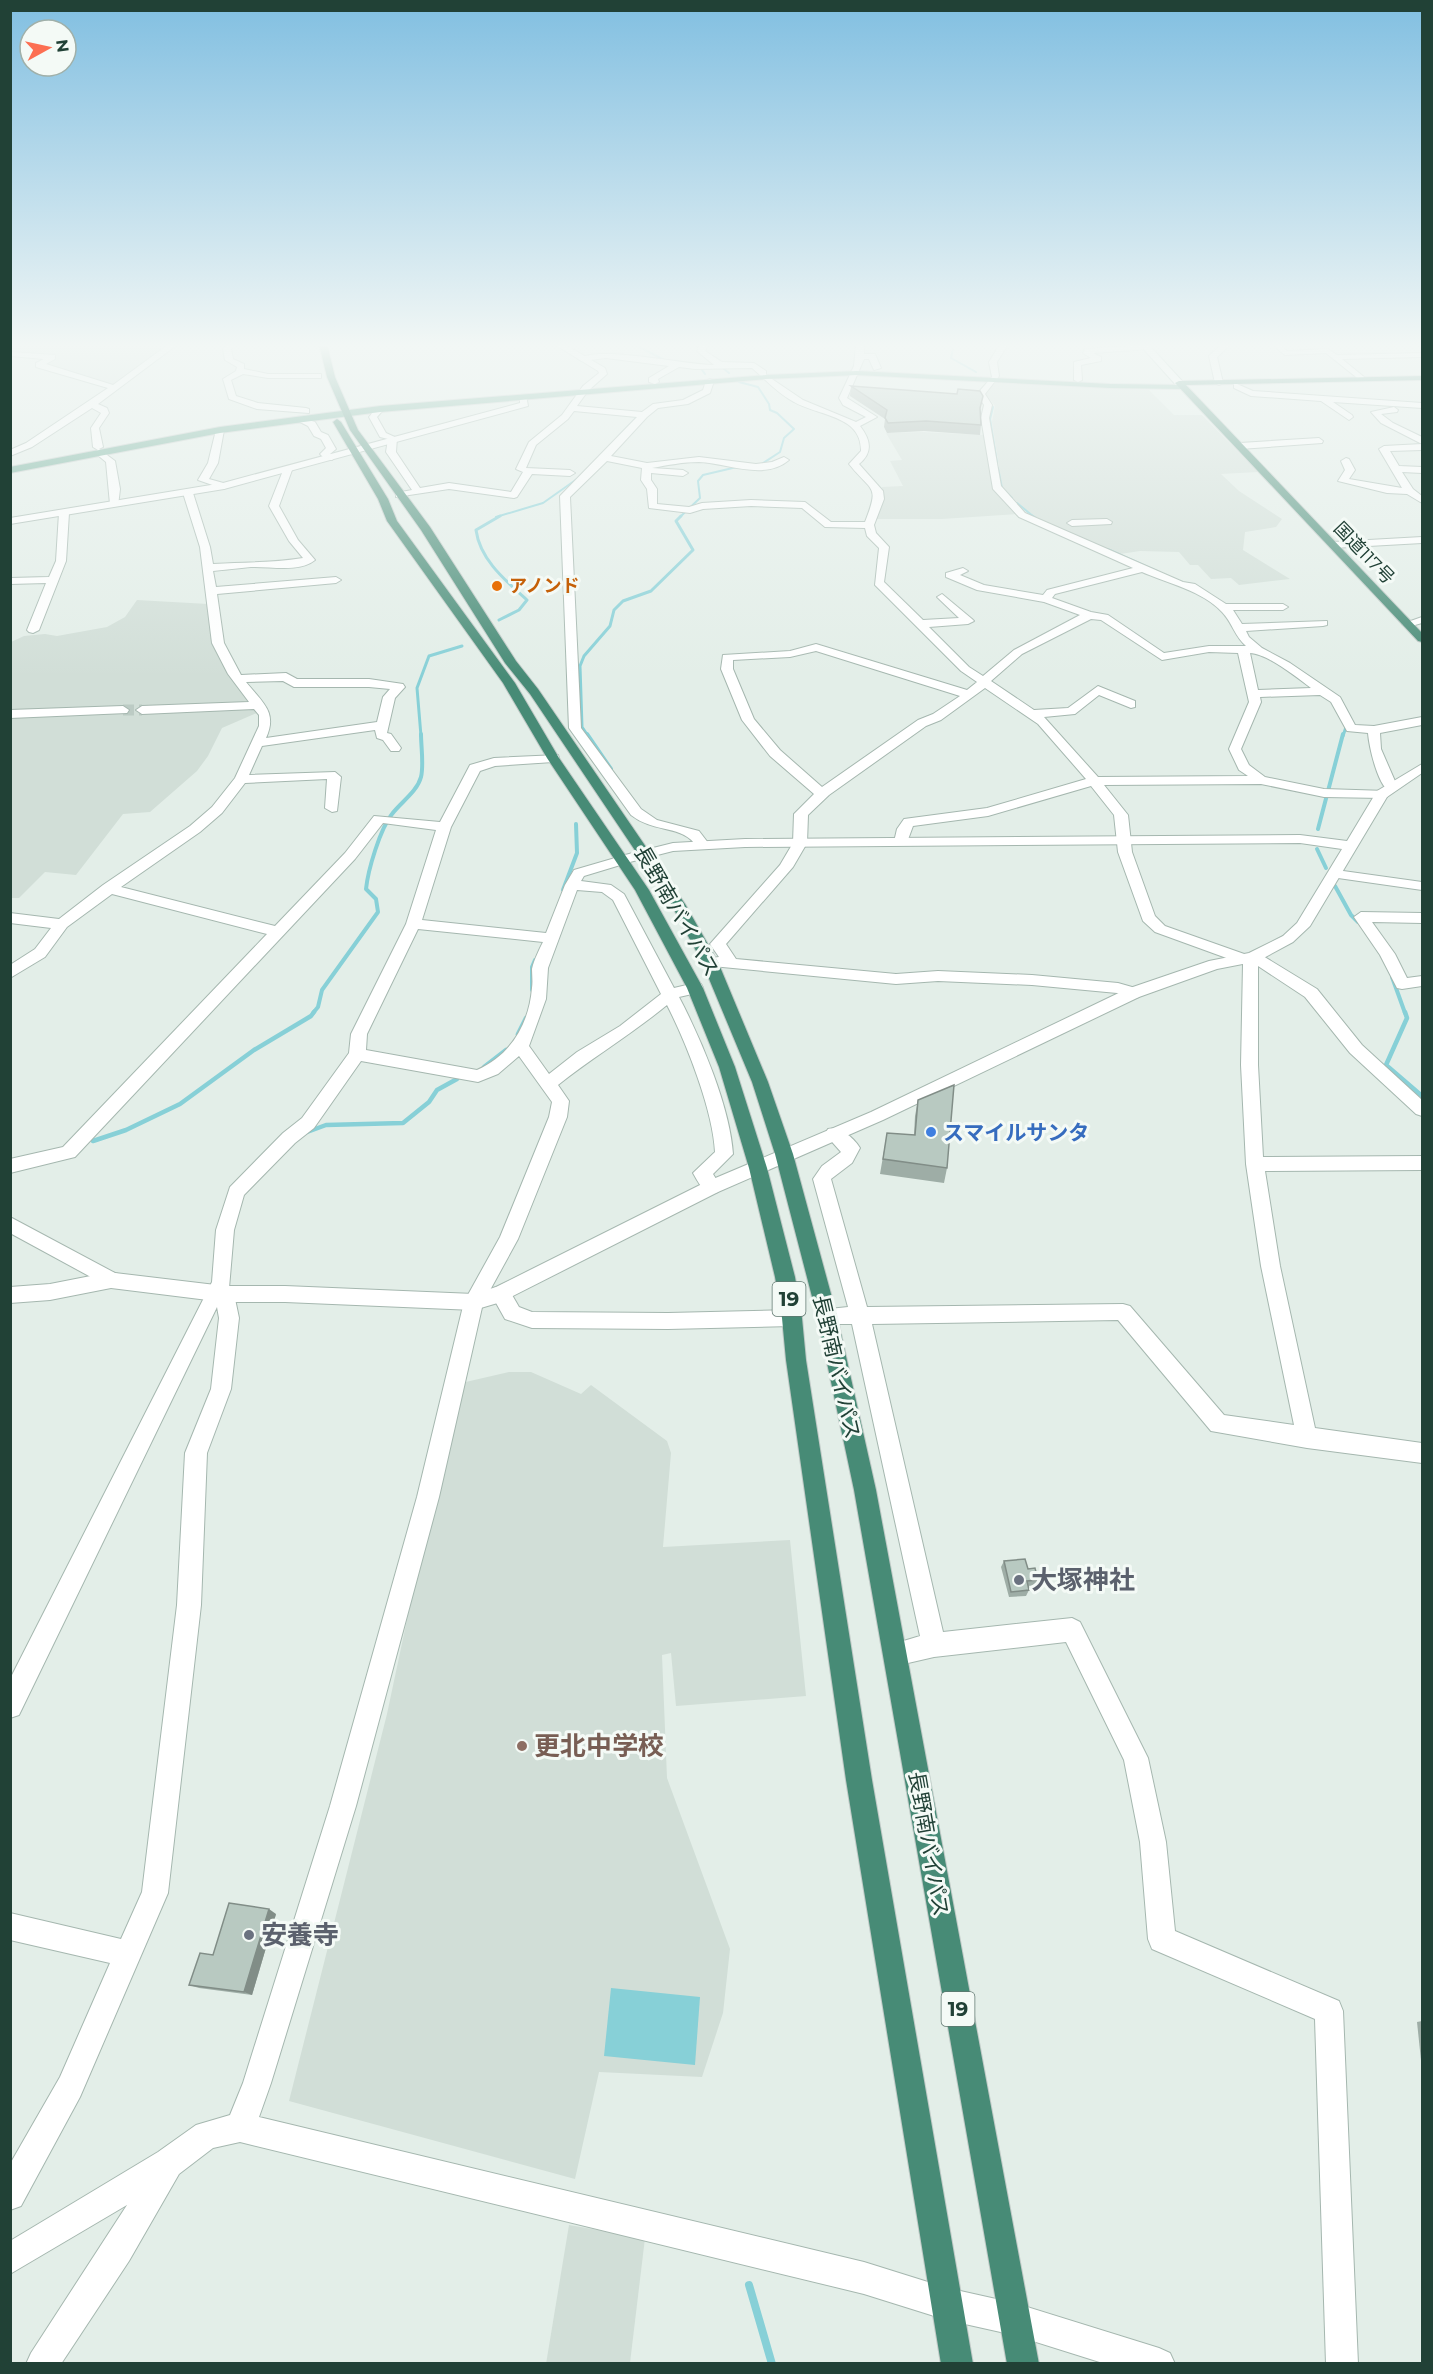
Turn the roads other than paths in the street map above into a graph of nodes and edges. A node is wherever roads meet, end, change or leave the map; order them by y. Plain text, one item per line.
1 (67, 455) edge
2 (74, 455) edge
3 (104, 455) edge
4 (215, 455) edge
5 (326, 455) edge
6 (340, 455) edge
7 (362, 455) edge
8 (364, 455) edge
9 (393, 455) edge
10 (527, 455) edge
11 (608, 455) edge
12 (864, 455) edge
13 (991, 455) edge
14 (1248, 455) edge
15 (1388, 455) edge
16 (329, 458) junction
17 (605, 458) junction
18 (784, 460) dead end
19 (1346, 461) dead end
20 (10, 465) edge
21 (647, 468) junction
22 (1397, 469) junction
23 (10, 470) edge
24 (287, 470) junction
25 (1422, 470) edge
26 (529, 471) junction
27 (570, 473) dead end
28 (683, 473) dead end
29 (224, 486) junction
30 (1409, 491) junction
31 (418, 492) junction
32 (188, 493) junction
33 (399, 495) junction
34 (1422, 500) edge
35 (116, 504) junction
36 (64, 513) junction
37 (10, 521) edge
38 (1107, 522) dead end
39 (1072, 523) dead end
40 (869, 525) junction
41 (1422, 541) edge
42 (1333, 545) junction
43 (208, 568) junction
44 (1143, 568) junction
45 (963, 571) dead end
46 (53, 580) junction
47 (336, 580) dead end
48 (10, 581) edge
49 (210, 591) junction
50 (942, 597) dead end
51 (1046, 599) junction
52 (1224, 607) junction
53 (1283, 607) dead end
54 (1089, 615) junction
55 (1422, 620) edge
56 (1323, 623) dead end
57 (920, 624) junction
58 (1408, 624) junction
59 (1239, 628) junction
60 (33, 630) dead end
61 (1422, 639) edge
62 (1243, 649) junction
63 (1258, 650) junction
64 (238, 679) junction
65 (985, 682) junction
66 (1322, 691) junction
67 (1253, 694) junction
68 (969, 696) junction
69 (1131, 704) dead end
70 (258, 705) junction
71 (123, 710) tunnel mouth
72 (142, 710) tunnel mouth
73 (10, 714) edge
74 (1034, 714) junction
75 (1422, 721) edge
76 (382, 725) junction
77 (1374, 730) junction
78 (258, 743) junction
79 (395, 748) dead end
80 (553, 758) junction
81 (1422, 768) edge
82 (241, 778) junction
83 (1261, 780) junction
84 (1094, 781) junction
85 (1387, 791) junction
86 (824, 792) junction
87 (332, 808) dead end
88 (444, 827) junction
89 (1124, 839) junction
90 (901, 842) junction
91 (800, 843) junction
92 (702, 844) junction
93 (1352, 846) junction
94 (645, 854) junction
95 (622, 860) junction
96 (1336, 874) junction
97 (572, 885) junction
98 (1422, 886) edge
99 (108, 888) junction
100 (10, 918) edge
101 (1422, 918) edge
102 (62, 924) junction
103 (413, 924) junction
104 (278, 932) junction
105 (551, 938) junction
106 (1248, 958) junction
107 (730, 961) junction
108 (710, 962) junction
109 (10, 973) edge
110 (1422, 981) edge
111 (695, 988) junction
112 (1133, 993) junction
113 (670, 994) junction
114 (522, 1046) junction
115 (357, 1054) junction
116 (548, 1084) junction
117 (1422, 1110) edge
118 (834, 1134) junction
119 (784, 1154) junction
120 (1422, 1163) edge
121 (1255, 1164) junction
122 (10, 1166) edge
123 (758, 1168) junction
124 (712, 1187) junction
125 (10, 1224) edge
126 (111, 1280) junction
127 (219, 1293) junction
128 (501, 1294) junction
129 (10, 1295) edge
130 (474, 1302) junction
131 (827, 1316) junction
132 (860, 1316) junction
133 (792, 1318) junction
134 (1307, 1438) junction
135 (1422, 1453) edge
136 (934, 1645) junction
137 (894, 1654) junction
138 (10, 1706) edge
139 (10, 1926) edge
140 (128, 1954) junction
141 (240, 2127) junction
142 (169, 2163) junction
143 (10, 2195) edge
144 (10, 2259) edge
145 (947, 2304) junction
146 (1014, 2319) junction
147 (42, 2364) edge
148 (957, 2364) edge
149 (1023, 2364) edge
150 (1159, 2364) edge
151 (1342, 2364) edge

1 - 20 main road
2 - 23 main road
3 - 35 street
4 - 29 street
5 - 16 street
6 - 16 street
7 - 80 highway, 長野南バイパス / 19
8 - 33 highway, 長野南バイパス / 19
9 - 31 street
10 - 26 street
11 - 17 street
12 - 40 street
13 - 44 street
14 - 42 highway, 国道117号
15 - 22 street
16 - 24 street
17 - 21 street
17 - 92 street
18 - 21 street
19 - 30 street
21 - 28 street
21 - 40 street
22 - 25 street
22 - 30 street
24 - 29 street
24 - 43 street
26 - 27 street
26 - 31 street
29 - 32 street
30 - 34 street
31 - 33 street
32 - 35 street
32 - 43 street
33 - 94 highway, 長野南バイパス / 19
35 - 36 street
36 - 37 street
36 - 46 street
38 - 39 street
40 - 57 street
41 - 42 street
42 - 58 highway, 国道117号
43 - 49 street
44 - 51 street
44 - 52 street
45 - 51 street
46 - 48 street
46 - 60 street
47 - 49 street
49 - 64 street
50 - 57 street
51 - 54 street
52 - 53 street
52 - 59 street
54 - 62 street
54 - 65 street
55 - 58 street
56 - 59 street
57 - 65 street
58 - 61 highway, 国道117号
59 - 63 street
62 - 63 street
62 - 67 street
63 - 66 street
64 - 70 street
64 - 76 street
65 - 68 street
65 - 74 street
66 - 67 street
66 - 77 street
67 - 83 street
68 - 86 street
68 - 86 street
69 - 74 street
70 - 72 street
70 - 78 street
71 - 73 street
74 - 84 street
75 - 77 street
76 - 78 street
76 - 79 street
77 - 85 street
78 - 82 street
80 - 88 street
80 - 95 highway, 長野南バイパス / 19
81 - 85 street
82 - 87 street
82 - 99 street
83 - 84 street
83 - 85 street
84 - 89 street
84 - 90 street
85 - 93 street
86 - 91 street
88 - 103 street
88 - 104 street
89 - 90 street
89 - 93 street
89 - 106 street
90 - 91 street
91 - 92 street
91 - 107 street
92 - 94 street
93 - 96 street
94 - 95 street
94 - 108 highway, 長野南バイパス / 19
95 - 97 street
95 - 111 highway, 長野南バイパス / 19
96 - 98 street
96 - 106 street
97 - 105 street
97 - 113 street
99 - 102 street
99 - 104 street
100 - 102 street
101 - 110 street
102 - 109 street
103 - 105 street
103 - 115 street
104 - 122 street
105 - 114 street
106 - 112 street
106 - 117 street
106 - 121 street
107 - 108 street
107 - 112 street
108 - 119 highway, 長野南バイパス / 19
111 - 113 street
111 - 123 highway, 長野南バイパス / 19
112 - 118 street
113 - 116 street
113 - 124 street
114 - 115 street
114 - 116 street
115 - 127 street
116 - 130 street
118 - 119 street
118 - 132 street
119 - 123 street
119 - 131 highway, 長野南バイパス / 19
120 - 121 street
121 - 134 street
123 - 124 street
123 - 133 highway, 長野南バイパス / 19
124 - 128 street
125 - 126 street
126 - 127 street
126 - 129 street
127 - 130 street
127 - 138 street
127 - 140 street
128 - 130 street
128 - 133 street
130 - 141 street
131 - 132 street
131 - 137 highway, 長野南バイパス / 19
132 - 134 street
132 - 136 street
133 - 145 highway, 長野南バイパス / 19
134 - 135 street
136 - 137 street
136 - 151 street
137 - 146 highway, 長野南バイパス / 19
139 - 140 street
140 - 143 street
141 - 142 street
141 - 145 street
142 - 144 street
142 - 147 street
145 - 146 street
145 - 148 highway, 長野南バイパス / 19
146 - 149 highway, 長野南バイパス / 19
146 - 150 street

